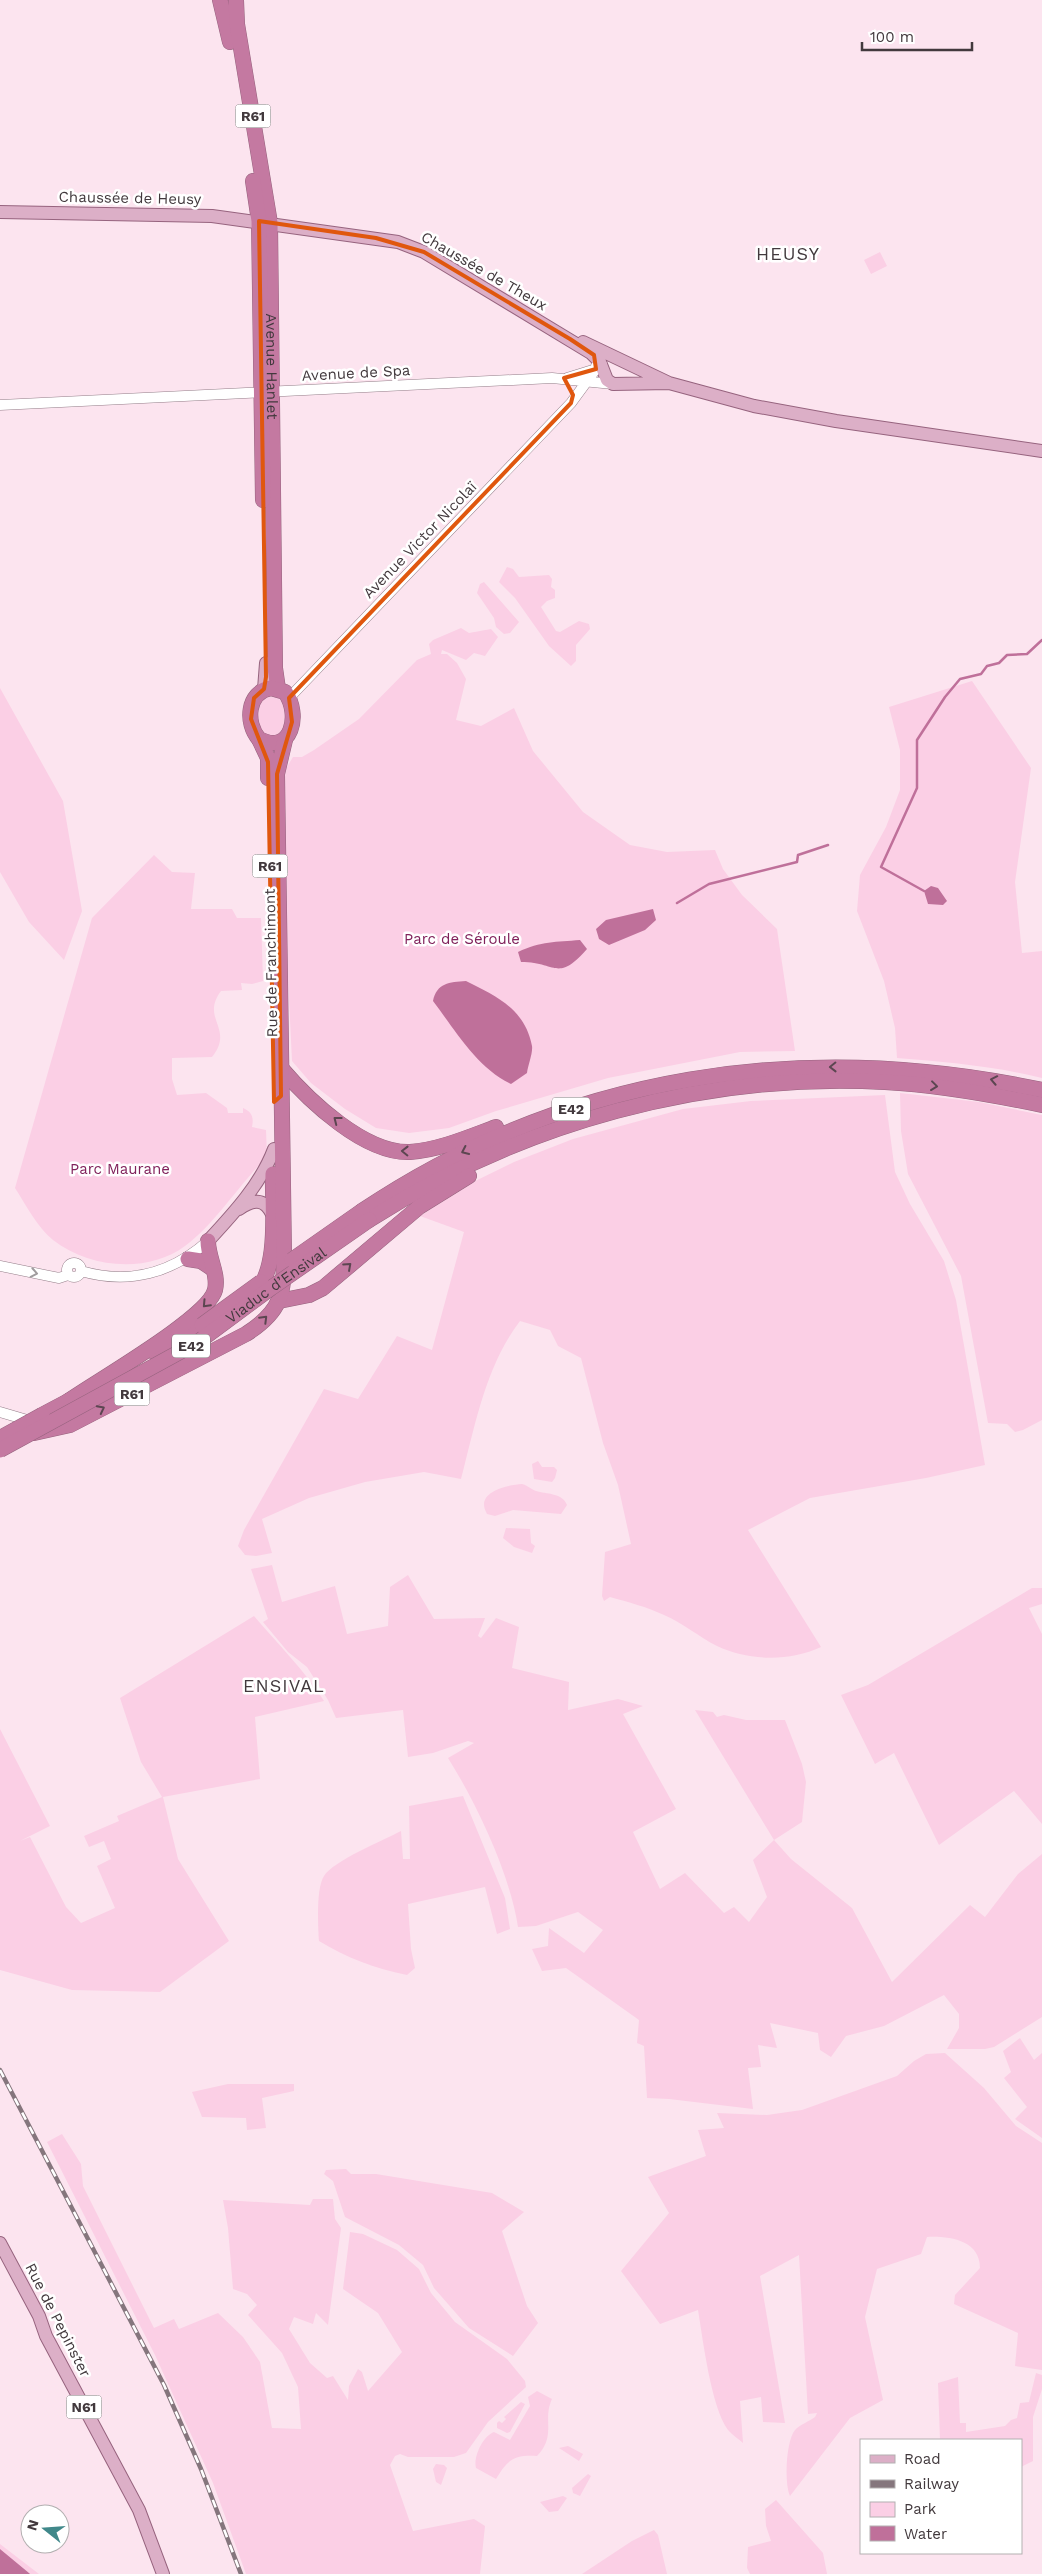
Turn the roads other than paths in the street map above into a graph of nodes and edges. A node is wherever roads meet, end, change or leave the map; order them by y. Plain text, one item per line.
1 (220, 0) edge
2 (236, 0) edge
3 (0, 212) edge
4 (264, 222) junction
5 (570, 339) junction
6 (627, 362) junction
7 (597, 363) junction
8 (552, 378) junction
9 (564, 379) junction
10 (588, 382) junction
11 (669, 382) junction
12 (613, 384) junction
13 (266, 392) junction
14 (572, 403) junction
15 (0, 405) edge
16 (1042, 451) edge
17 (266, 663) joint
18 (277, 692) junction
19 (258, 740) junction
20 (285, 740) junction
21 (799, 1067) junction
22 (281, 1068) junction
23 (885, 1082) junction
24 (1042, 1090) edge
25 (277, 1099) junction
26 (315, 1102) junction
27 (1042, 1105) edge
28 (274, 1149) junction
29 (278, 1184) junction
30 (247, 1195) junction
31 (234, 1211) junction
32 (272, 1214) junction
33 (365, 1215) junction
34 (208, 1241) junction
35 (271, 1252) junction
36 (188, 1259) junction
37 (0, 1266) edge
38 (213, 1269) junction
39 (282, 1294) junction
40 (67, 1402) junction
41 (0, 1412) edge
42 (42, 1424) junction
43 (0, 1438) edge
44 (0, 1450) edge
45 (0, 2243) edge
46 (163, 2574) edge

1 - 4 highway, R61
2 - 4 highway, Avenue Hanlet / R61
3 - 4 main road, Chaussée de Heusy
4 - 5 main road, Chaussée de Theux
4 - 13 highway, Avenue Hanlet / R61
5 - 6 main road, Chaussée de Theux
5 - 7 main road, Chaussée de Theux
6 - 7 main road
6 - 11 main road, Chaussée de Theux
6 - 12 main road
7 - 9 street, Avenue de Spa
7 - 10 street
7 - 12 main road, Chaussée de Theux
8 - 9 street, Avenue de Spa
8 - 13 street, Avenue de Spa
8 - 14 street
9 - 10 street, Avenue de Spa
10 - 12 street, Avenue de Spa
10 - 14 street
11 - 12 main road, Chaussée de Theux
11 - 16 main road, Chaussée de Theux
12 - 14 street
13 - 15 street, Avenue de Spa
13 - 17 highway, Avenue Hanlet / R61
13 - 18 highway, Avenue Hanlet / R61
14 - 18 street, Avenue Victor Nicolaï
17 - 18 main road, Avenue Hanlet / R61
18 - 19 highway, R61
18 - 20 highway, R61
19 - 20 highway
19 - 25 highway, Rue de Franchimont / R61
20 - 22 highway, Rue de Franchimont / R61
24 -> 21 highway, E42
21 -> 26 highway
21 -> 33 highway, E42
22 - 25 highway, Rue de Franchimont / R61
22 - 26 highway
23 -> 27 highway, E42
23 - 33 highway, E42
39 -> 23 highway
25 - 26 highway
25 - 28 highway, Rue de Franchimont / R61
25 - 29 highway, Rue de Franchimont / R61
28 - 29 highway, Rue de Franchimont / R61
28 - 30 main road
29 - 30 main road
29 - 32 highway, R61
29 - 39 highway, R61
30 - 31 main road
31 - 32 main road
31 - 34 main road
32 - 35 highway, R61
33 - 40 highway, Viaduc d’Ensival / E42, bridge
33 - 44 highway, Viaduc d’Ensival / E42, bridge
34 - 36 street
34 - 38 highway
35 - 39 highway
35 - 42 highway, R61
37 -> 36 street
36 - 38 highway
38 -> 40 highway
43 -> 39 highway, R61
40 - 43 highway, E42, bridge
41 - 42 street
42 - 43 highway, R61
45 - 46 main road, Rue de Pepinster / N61

